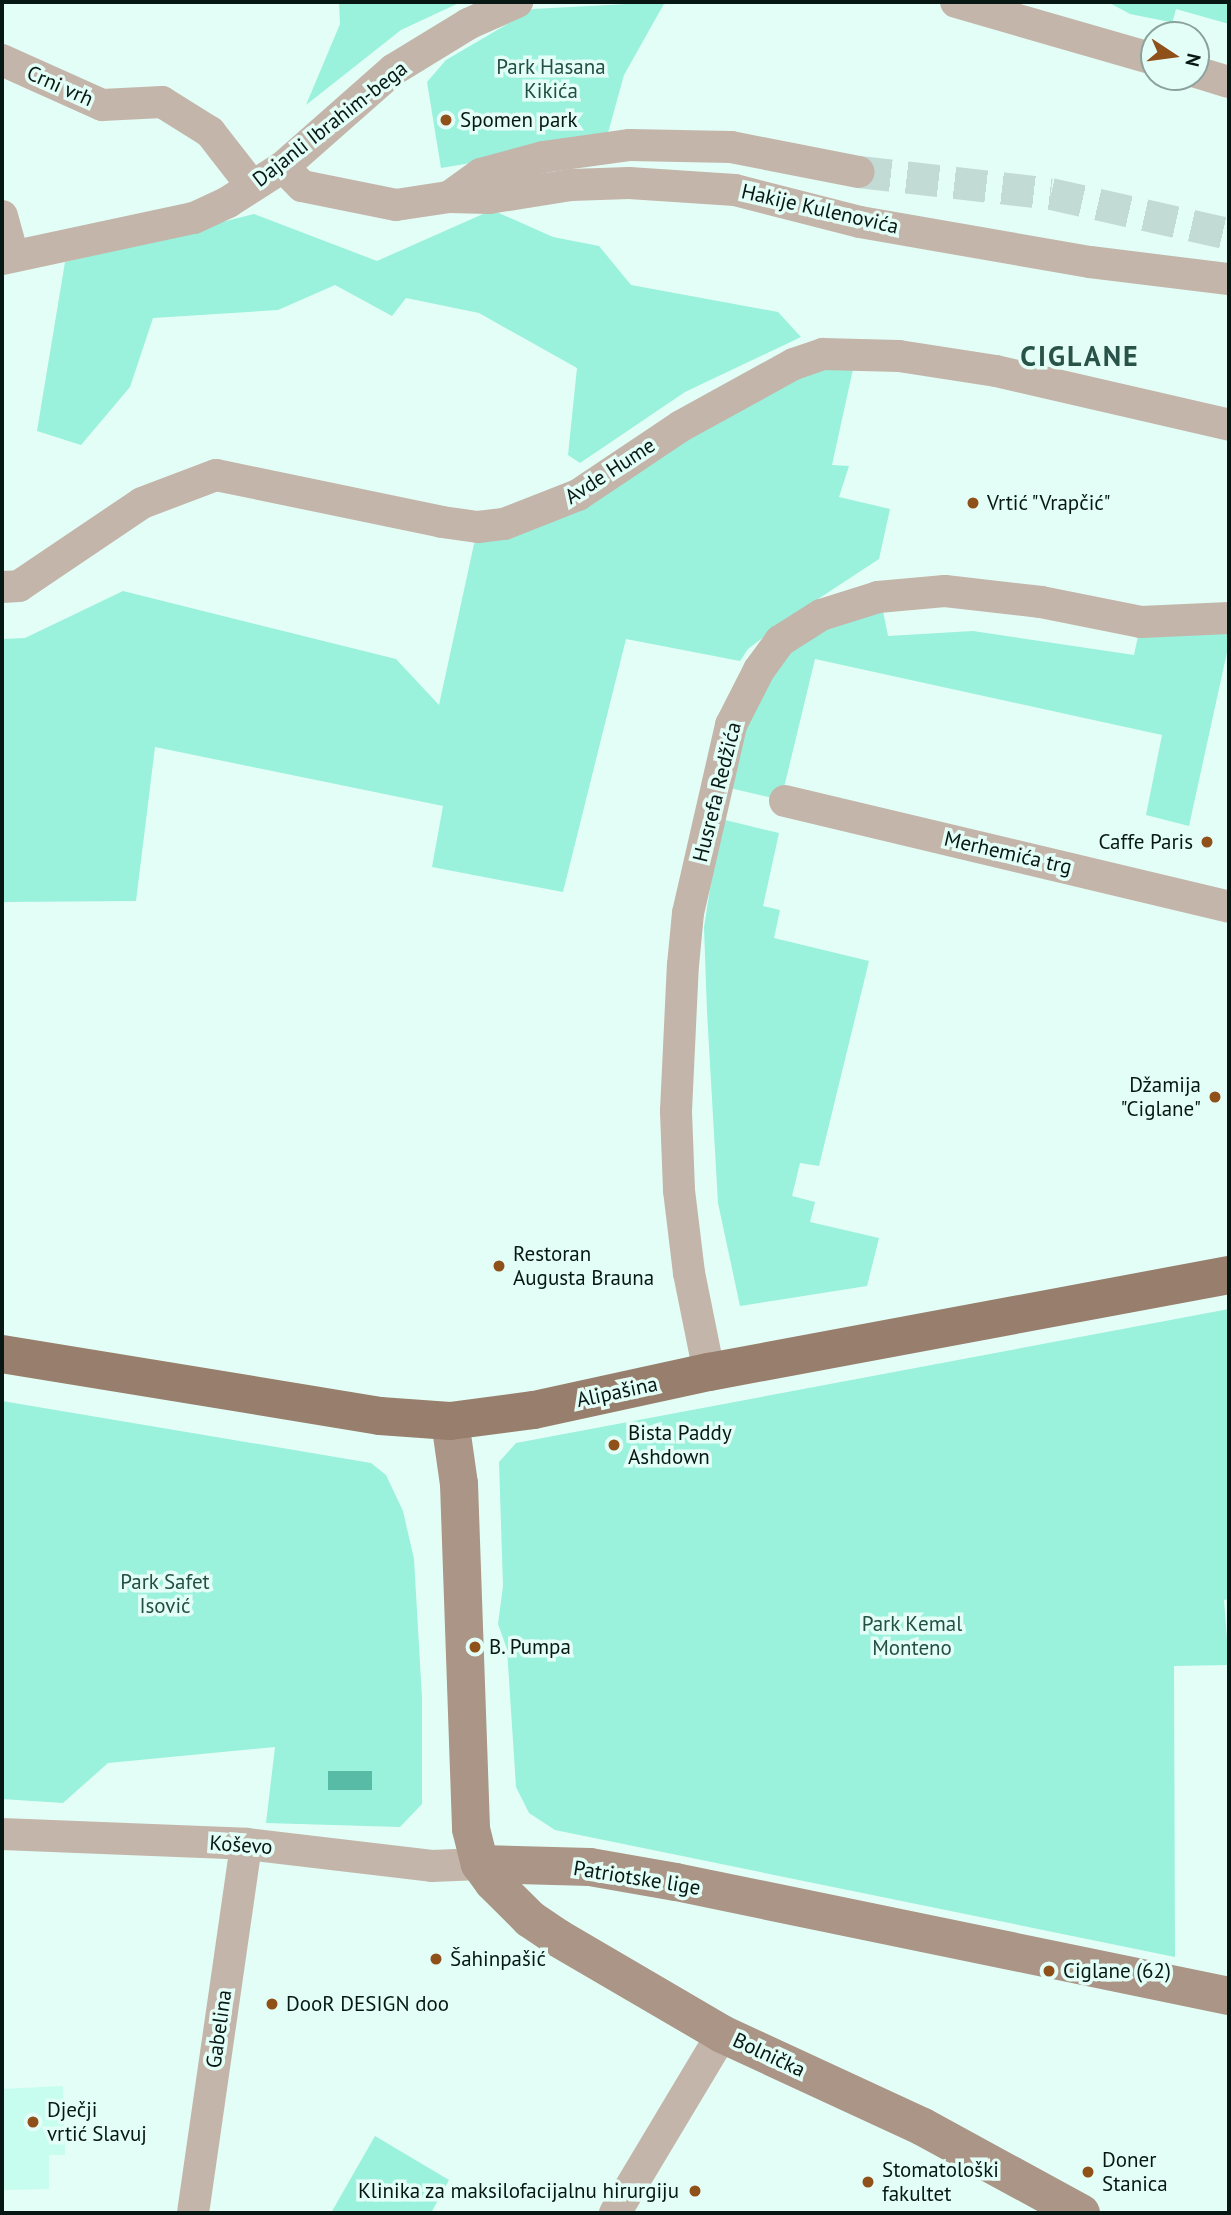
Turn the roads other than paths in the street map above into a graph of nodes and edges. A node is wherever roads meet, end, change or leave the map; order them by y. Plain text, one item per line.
1 (517, 2) edge
2 (956, 2) edge
3 (1140, 55) edge
4 (2, 60) edge
5 (1210, 76) edge
6 (1229, 82) edge
7 (283, 167) junction
8 (859, 172) tunnel mouth
9 (252, 186) junction
10 (449, 197) junction
11 (2, 216) edge
12 (8, 257) edge
13 (1229, 279) edge
14 (1228, 425) edge
15 (2, 587) edge
16 (1229, 618) edge
17 (785, 801) dead end
18 (1229, 907) edge
19 (1229, 1275) edge
20 (2, 1354) edge
21 (709, 1372) junction
22 (450, 1422) junction
23 (2, 1834) edge
24 (246, 1844) junction
25 (480, 1864) junction
26 (1229, 1996) edge
27 (722, 2034) junction
28 (193, 2213) edge
29 (615, 2213) edge
30 (1082, 2213) edge

1 - 7 street, Dajanli Ibrahim-bega
2 - 3 street
4 - 9 street, Crni vrh
5 - 6 street
7 - 9 street, Dajanli Ibrahim-bega
7 - 10 street, Hakije Kulenovića
8 - 10 street, Hakije Kulenovića
9 - 12 street, Dajanli Ibrahim-bega
10 - 13 street, Hakije Kulenovića
11 - 12 street
14 - 15 street, Avde Hume
16 - 21 street, Husrefa Redžića
17 - 18 street, Merhemića trg
19 - 21 main road, Alipašina
20 - 22 main road, Alipašina
21 - 22 main road, Alipašina
22 - 25 main road
23 - 24 street, Koševo
24 - 25 street, Koševo
24 - 28 street, Gabelina
25 - 26 main road, Patriotske lige
25 - 27 main road, Bolnička
27 - 29 street
27 - 30 main road, Bolnička

